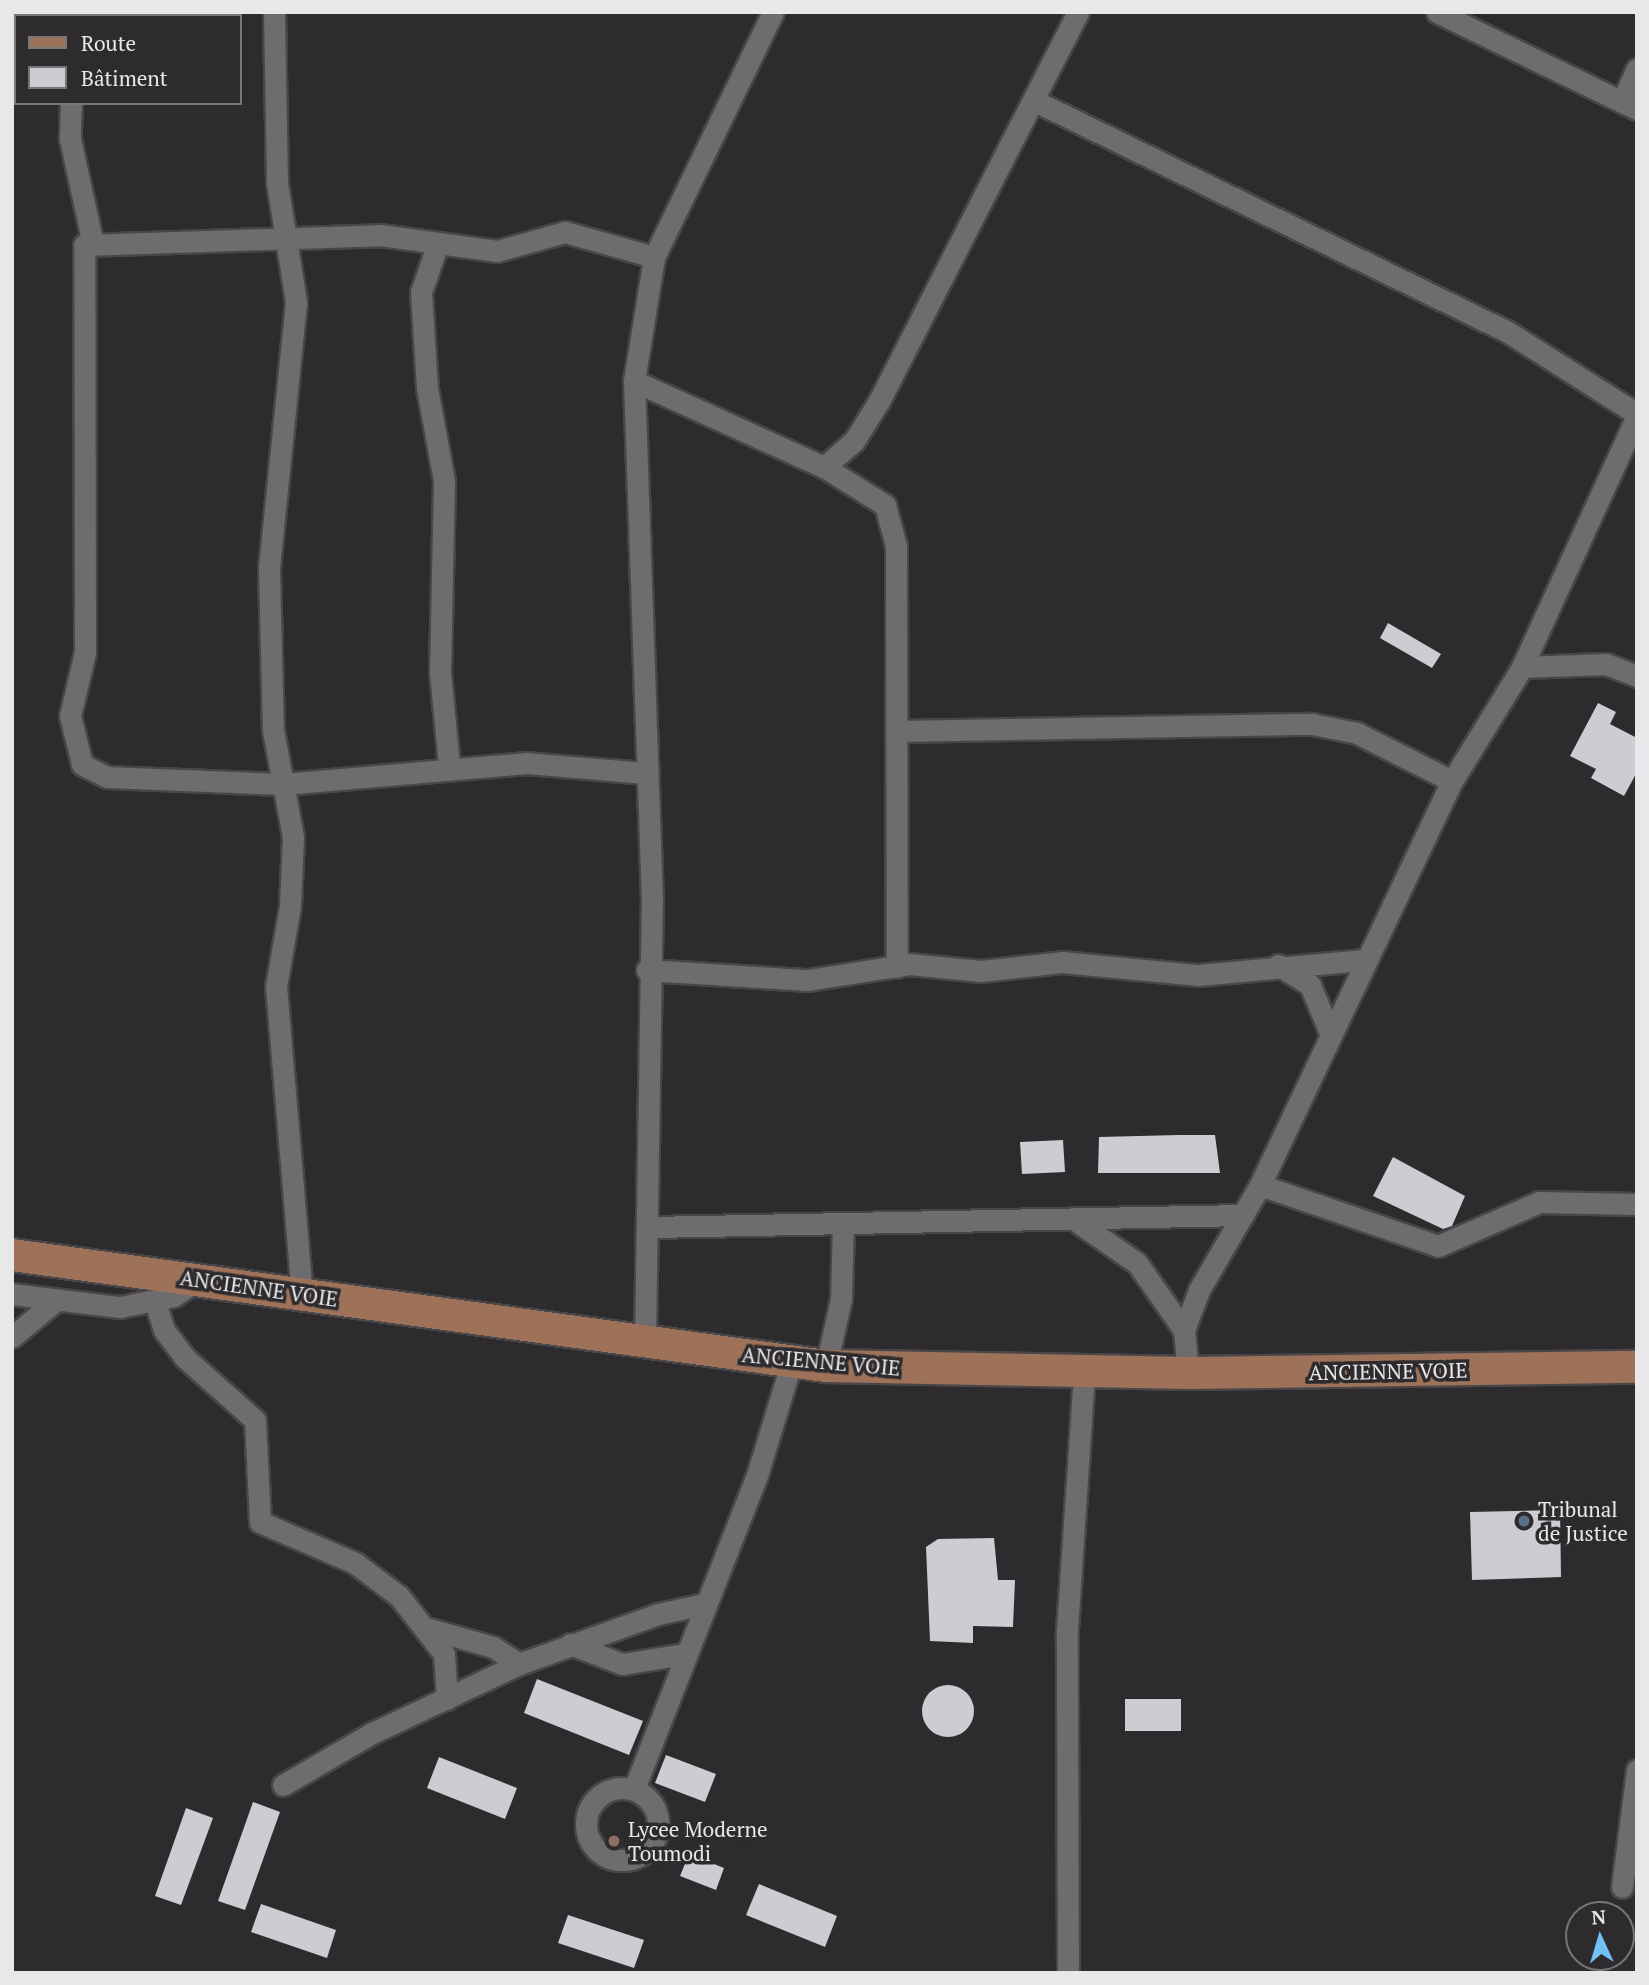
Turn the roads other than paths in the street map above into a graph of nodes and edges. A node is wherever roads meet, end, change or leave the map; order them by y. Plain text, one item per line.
1 (274, 12) edge
2 (774, 12) edge
3 (1078, 12) edge
4 (1437, 12) edge
5 (1637, 69) edge
6 (1037, 102) junction
7 (71, 105) edge
8 (1629, 106) edge
9 (92, 240) junction
10 (286, 242) junction
11 (438, 243) junction
12 (654, 257) junction
13 (634, 381) junction
14 (1637, 415) edge
15 (824, 467) junction
16 (1522, 667) junction
17 (1637, 676) edge
18 (897, 731) junction
19 (449, 766) junction
20 (645, 773) junction
21 (1452, 780) junction
22 (282, 784) junction
23 (1364, 960) junction
24 (1278, 965) junction
25 (897, 967) junction
26 (647, 970) junction
27 (1330, 1033) junction
28 (1260, 1185) junction
29 (1637, 1204) edge
30 (1243, 1215) junction
31 (1079, 1223) junction
32 (843, 1225) junction
33 (651, 1227) junction
34 (12, 1255) edge
35 (197, 1280) junction
36 (302, 1293) junction
37 (12, 1294) edge
38 (55, 1301) junction
39 (155, 1302) junction
40 (1184, 1330) junction
41 (12, 1337) edge
42 (645, 1340) junction
43 (792, 1361) junction
44 (826, 1366) junction
45 (1637, 1367) edge
46 (1084, 1372) junction
47 (1188, 1373) junction
48 (704, 1604) junction
49 (430, 1629) junction
50 (570, 1644) junction
51 (685, 1654) junction
52 (519, 1664) junction
53 (447, 1699) junction
54 (1637, 1770) edge
55 (283, 1785) dead end
56 (634, 1789) dead end
57 (1622, 1887) dead end
58 (1068, 1973) edge

1 - 10 street
2 - 12 street
3 - 6 street
4 - 8 street
5 - 8 street
6 - 14 street
6 - 15 street
7 - 9 street
9 - 10 street
9 - 22 street
10 - 11 street
10 - 22 street
11 - 12 street
11 - 19 street
12 - 13 street
13 - 15 street
13 - 20 street
14 - 16 street
15 - 18 street
16 - 17 street
16 - 21 street
18 - 21 street
18 - 25 street
19 - 20 street
19 - 22 street
20 - 26 street
21 - 23 street
22 - 36 street
23 - 24 street
23 - 27 street
24 - 25 street
24 - 27 street
25 - 26 street
26 - 33 street
27 - 28 street
28 - 29 street
28 - 30 street
30 - 31 street
30 - 40 street
31 - 32 street
31 - 40 street
32 - 33 street
32 - 44 street
33 - 42 street
34 - 35 main road, ANCIENNE VOIE
35 - 36 main road, ANCIENNE VOIE
35 - 39 street
36 - 42 main road, ANCIENNE VOIE
37 - 38 street
38 - 39 street
38 - 41 street
39 - 49 street
40 - 47 street
42 - 43 main road, ANCIENNE VOIE
43 - 44 main road, ANCIENNE VOIE
43 - 48 street
44 - 46 main road, ANCIENNE VOIE
45 - 47 main road, ANCIENNE VOIE
46 - 47 main road, ANCIENNE VOIE
46 - 58 street
48 - 50 street
48 - 51 street
49 - 52 street
49 - 53 street
50 - 51 street
50 - 52 street
51 - 56 street
52 - 53 street
53 - 55 street
54 - 57 street

